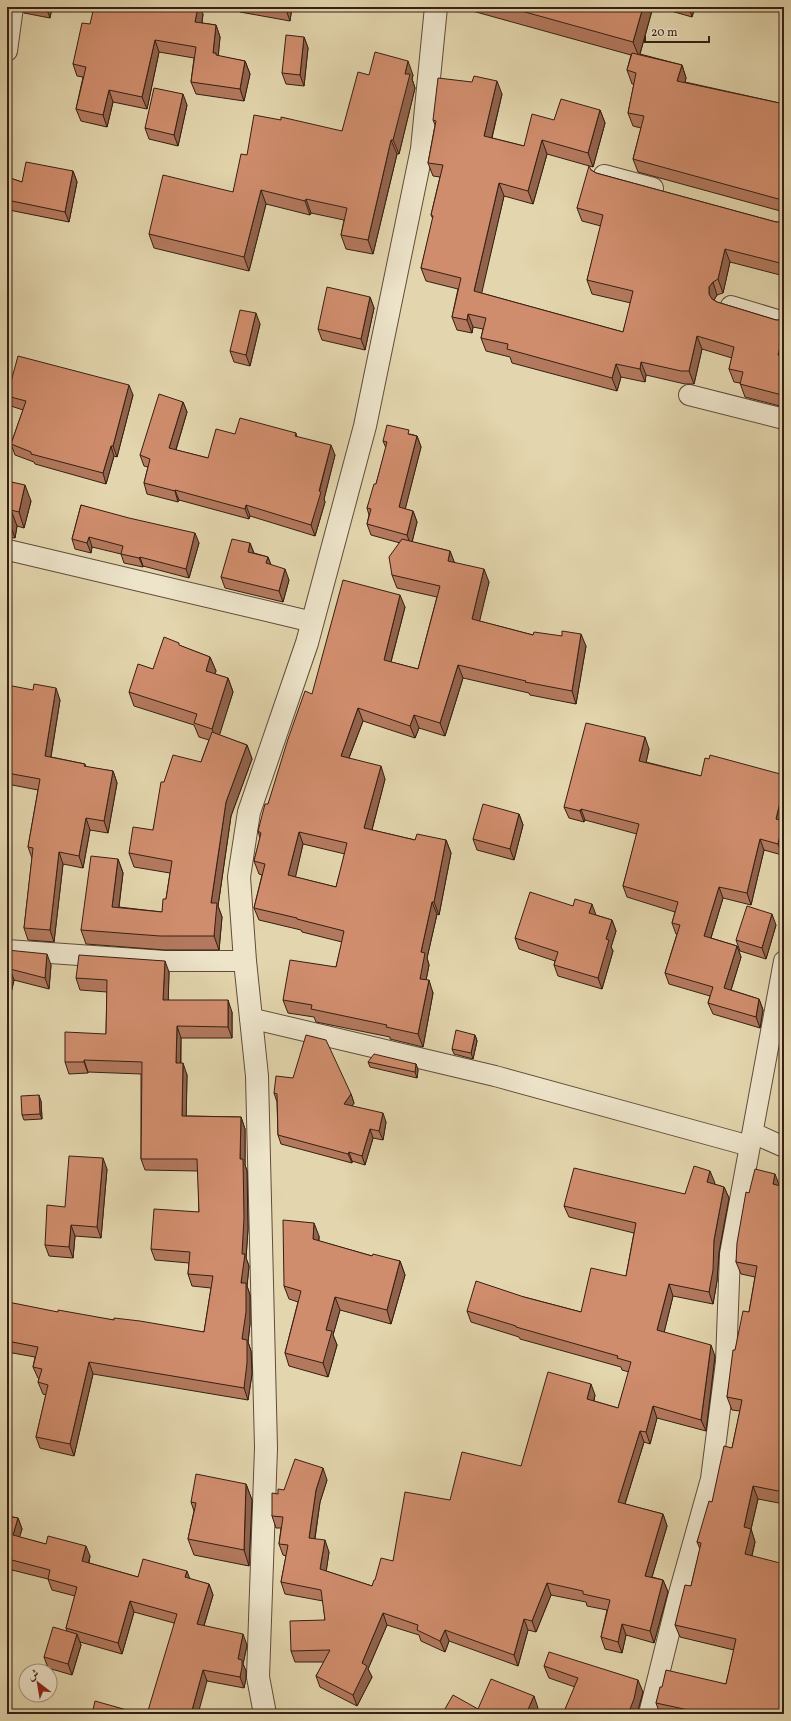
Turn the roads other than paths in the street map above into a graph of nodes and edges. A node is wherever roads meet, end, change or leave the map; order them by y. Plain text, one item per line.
1 (13, 7) edge
2 (436, 7) edge
3 (7, 51) edge
4 (604, 175) edge
5 (673, 194) edge
6 (725, 304) edge
7 (784, 322) edge
8 (690, 395) dead end
9 (784, 419) edge
10 (8, 550) dead end
11 (313, 622) junction
12 (7, 950) edge
13 (245, 961) junction
14 (784, 961) edge
15 (783, 983) edge
16 (250, 1018) junction
17 (752, 1140) junction
18 (784, 1147) edge
19 (265, 1714) edge
20 (649, 1714) edge

1 - 3 street
2 - 11 street
4 - 5 street
6 - 7 street
8 - 9 street
10 - 11 street
11 - 13 street
12 - 13 street
13 - 16 street
14 - 15 street
15 - 17 street
16 - 17 street
16 - 19 street
17 - 18 street
17 - 20 street

